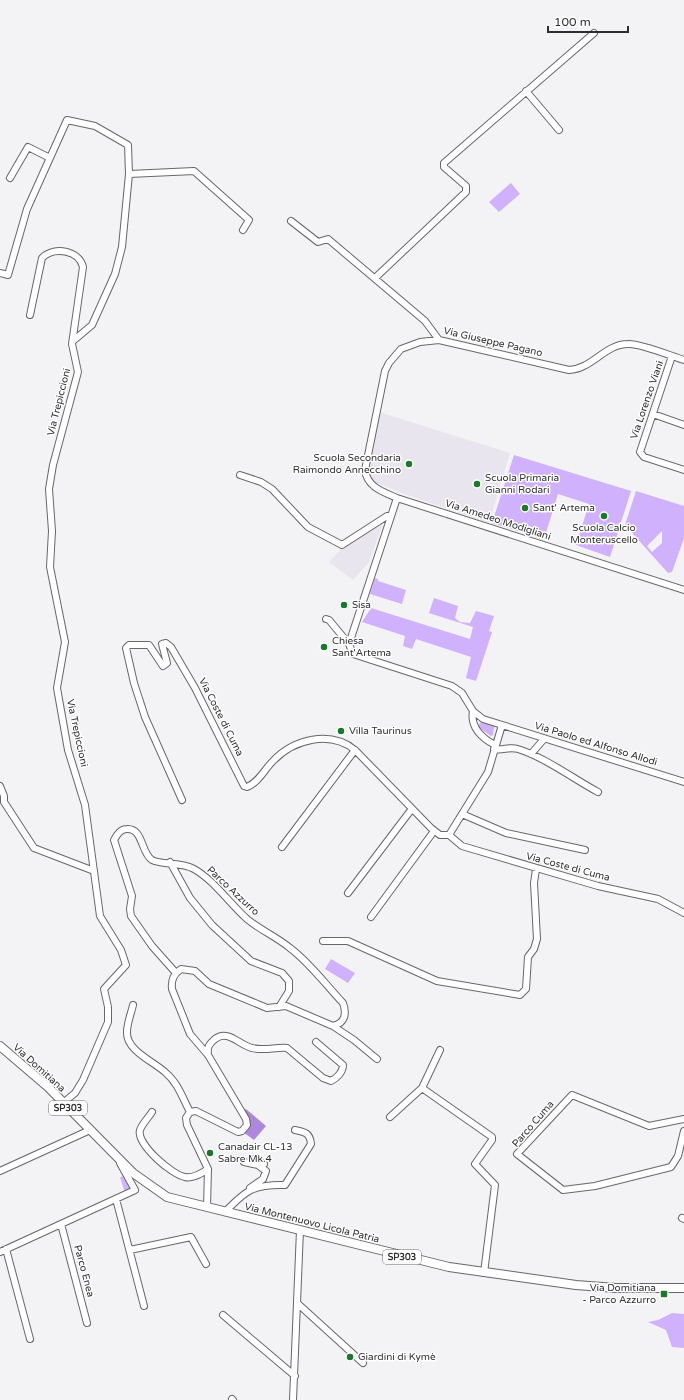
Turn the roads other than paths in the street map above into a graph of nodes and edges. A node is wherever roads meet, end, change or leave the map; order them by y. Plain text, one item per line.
1 (594, 33) dead end
2 (526, 91) junction
3 (559, 130) dead end
4 (50, 158) junction
5 (129, 174) junction
6 (10, 178) dead end
7 (291, 221) dead end
8 (243, 230) dead end
9 (0, 273) edge
10 (375, 278) junction
11 (30, 315) dead end
12 (73, 340) junction
13 (439, 340) junction
14 (672, 356) junction
15 (684, 360) edge
16 (653, 414) junction
17 (684, 425) edge
18 (684, 470) edge
19 (240, 475) dead end
20 (397, 498) junction
21 (391, 516) junction
22 (684, 590) edge
23 (326, 619) dead end
24 (349, 644) junction
25 (473, 711) junction
26 (483, 719) junction
27 (474, 726) junction
28 (505, 726) junction
29 (544, 739) junction
30 (494, 747) junction
31 (354, 750) junction
32 (531, 754) junction
33 (684, 782) edge
34 (0, 786) edge
35 (598, 792) dead end
36 (182, 800) dead end
37 (411, 810) junction
38 (462, 814) junction
39 (434, 831) junction
40 (449, 835) junction
41 (282, 847) dead end
42 (585, 850) dead end
43 (170, 862) junction
44 (536, 869) junction
45 (94, 871) junction
46 (348, 893) dead end
47 (684, 913) edge
48 (370, 917) dead end
49 (323, 941) dead end
50 (176, 973) junction
51 (133, 1005) dead end
52 (279, 1007) junction
53 (333, 1026) junction
54 (316, 1042) dead end
55 (0, 1046) edge
56 (440, 1050) dead end
57 (208, 1055) junction
58 (377, 1059) dead end
59 (422, 1088) junction
60 (64, 1103) junction
61 (152, 1112) dead end
62 (190, 1112) junction
63 (390, 1117) dead end
64 (684, 1119) edge
65 (90, 1130) junction
66 (294, 1130) dead end
67 (684, 1131) edge
68 (117, 1156) junction
69 (255, 1159) dead end
70 (244, 1162) dead end
71 (208, 1169) junction
72 (0, 1171) edge
73 (133, 1173) joint
74 (264, 1184) junction
75 (247, 1192) junction
76 (116, 1199) junction
77 (207, 1207) junction
78 (225, 1212) junction
79 (61, 1224) junction
80 (300, 1230) junction
81 (3, 1250) edge
82 (130, 1250) junction
83 (206, 1264) dead end
84 (484, 1273) junction
85 (684, 1288) edge
86 (297, 1303) junction
87 (144, 1306) dead end
88 (223, 1315) dead end
89 (87, 1323) dead end
90 (30, 1339) dead end
91 (363, 1364) dead end
92 (295, 1376) junction
93 (293, 1400) edge

1 - 2 street
2 - 3 street
2 - 10 street
4 - 5 street
4 - 6 street
4 - 9 street
5 - 8 street
5 - 12 street
7 - 10 street
10 - 13 street
11 - 12 street, Via Trepiccioni
12 - 45 street, Via Trepiccioni
13 - 14 street, Via Giuseppe Pagano
13 - 20 street, Via Giuseppe Pagano
14 - 15 street, Via Giuseppe Pagano
14 - 16 street, Via Lorenzo Viani
16 - 17 street
16 - 18 street, Via Lorenzo Viani
19 - 21 street
20 - 21 street
20 - 22 street, Via Amedeo Modigliani
21 - 24 street
23 - 24 street, Via Paolo ed Alfonso Allodi
24 - 25 street, Via Paolo ed Alfonso Allodi
25 - 26 street, Via Paolo ed Alfonso Allodi
25 - 27 street, Via Paolo ed Alfonso Allodi
26 - 27 street
26 - 28 street, Via Paolo ed Alfonso Allodi
27 - 30 street
28 - 29 street, Via Paolo ed Alfonso Allodi
28 - 30 street
29 - 32 street
29 - 33 street, Via Paolo ed Alfonso Allodi
30 - 32 street
30 - 38 street
31 - 36 street, Via Coste di Cuma
31 - 37 street, Via Coste di Cuma
31 - 41 street
32 - 35 street
34 - 45 street
37 - 39 street, Via Coste di Cuma
37 - 46 street
38 - 40 street
38 - 42 street, Via Coste di Cuma
39 - 40 street, Via Coste di Cuma
39 - 48 street
40 - 44 street, Via Coste di Cuma
43 - 50 street, Parco Azzurro
43 - 52 street
43 - 53 street, Parco Azzurro
44 - 47 street, Via Coste di Cuma
44 - 49 street
45 - 60 street, Via Trepiccioni
50 - 52 street
50 - 57 street
51 - 62 street
52 - 53 street
53 - 58 street
54 - 57 street
55 - 60 main road, Via Domitiana / SP303
56 - 59 street
57 - 62 street
59 - 63 street
59 - 84 street
60 - 65 main road, Via Domitiana / SP303
61 - 71 street
62 - 71 street
64 - 67 street, Parco Cuma
65 - 68 main road, Via Domitiana / SP303
65 - 72 street
66 - 74 street
68 - 73 main road, Via Domitiana / SP303
68 - 76 street
69 - 74 street
70 - 75 street
71 - 77 street
73 - 77 main road, Via Montenuovo Licola Patria / SP303
74 - 75 street
75 - 78 street
76 - 79 street
76 - 82 street
77 - 78 main road, Via Montenuovo Licola Patria / SP303
78 - 80 main road, Via Montenuovo Licola Patria / SP303
79 - 81 street
79 - 89 street, Parco Enea
80 - 84 main road, Via Montenuovo Licola Patria / SP303
80 - 86 street
81 - 90 street
82 - 83 street
82 - 87 street
84 - 85 main road, Via Montenuovo Licola Patria / SP303
86 - 91 street
86 - 92 street
88 - 92 street
92 - 93 street

